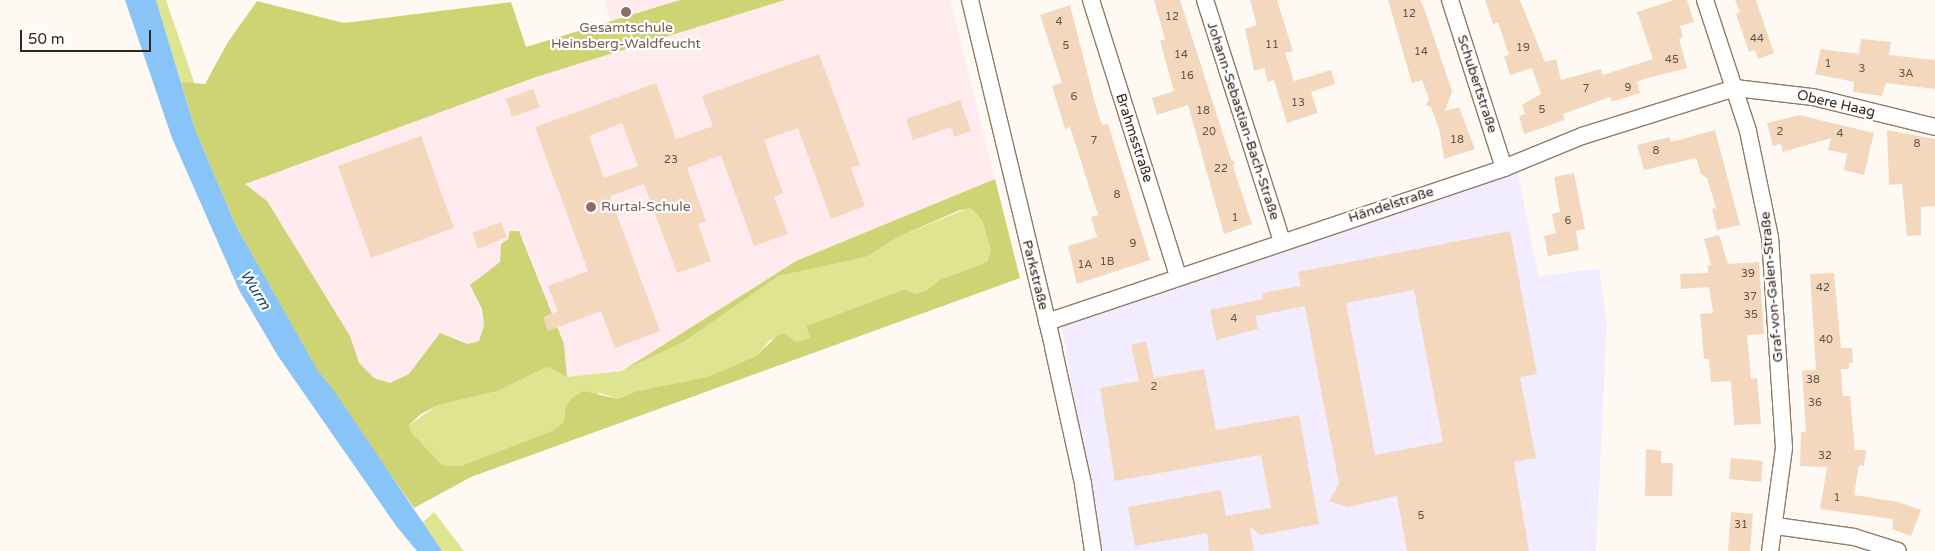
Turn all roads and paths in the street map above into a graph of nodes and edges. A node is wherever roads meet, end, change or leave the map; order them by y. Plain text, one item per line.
1 (970, 0) edge
2 (1091, 0) edge
3 (1205, 0) edge
4 (1450, 0) edge
5 (1705, 0) edge
6 (1735, 88) junction
7 (1935, 127) edge
8 (1504, 168) junction
9 (1282, 241) junction
10 (1178, 276) junction
11 (1047, 322) junction
12 (1776, 526) junction
13 (1093, 551) edge
14 (1770, 551) edge
15 (1898, 551) edge

1 - 11 street, Parkstraße
2 - 10 street, Brahmsstraße
3 - 9 street, Johann-Sebastian-Bach-Straße
4 - 8 street, Schubertstraße
5 - 6 street, Graf-von-Galen-Straße
6 - 7 street, Obere Haag
6 - 8 street, Händelstraße
6 - 12 street, Graf-von-Galen-Straße
8 - 9 street, Händelstraße
9 - 10 street, Händelstraße
10 - 11 street, Händelstraße
11 - 13 street, Parkstraße
12 - 14 street, Graf-von-Galen-Straße
12 - 15 street

